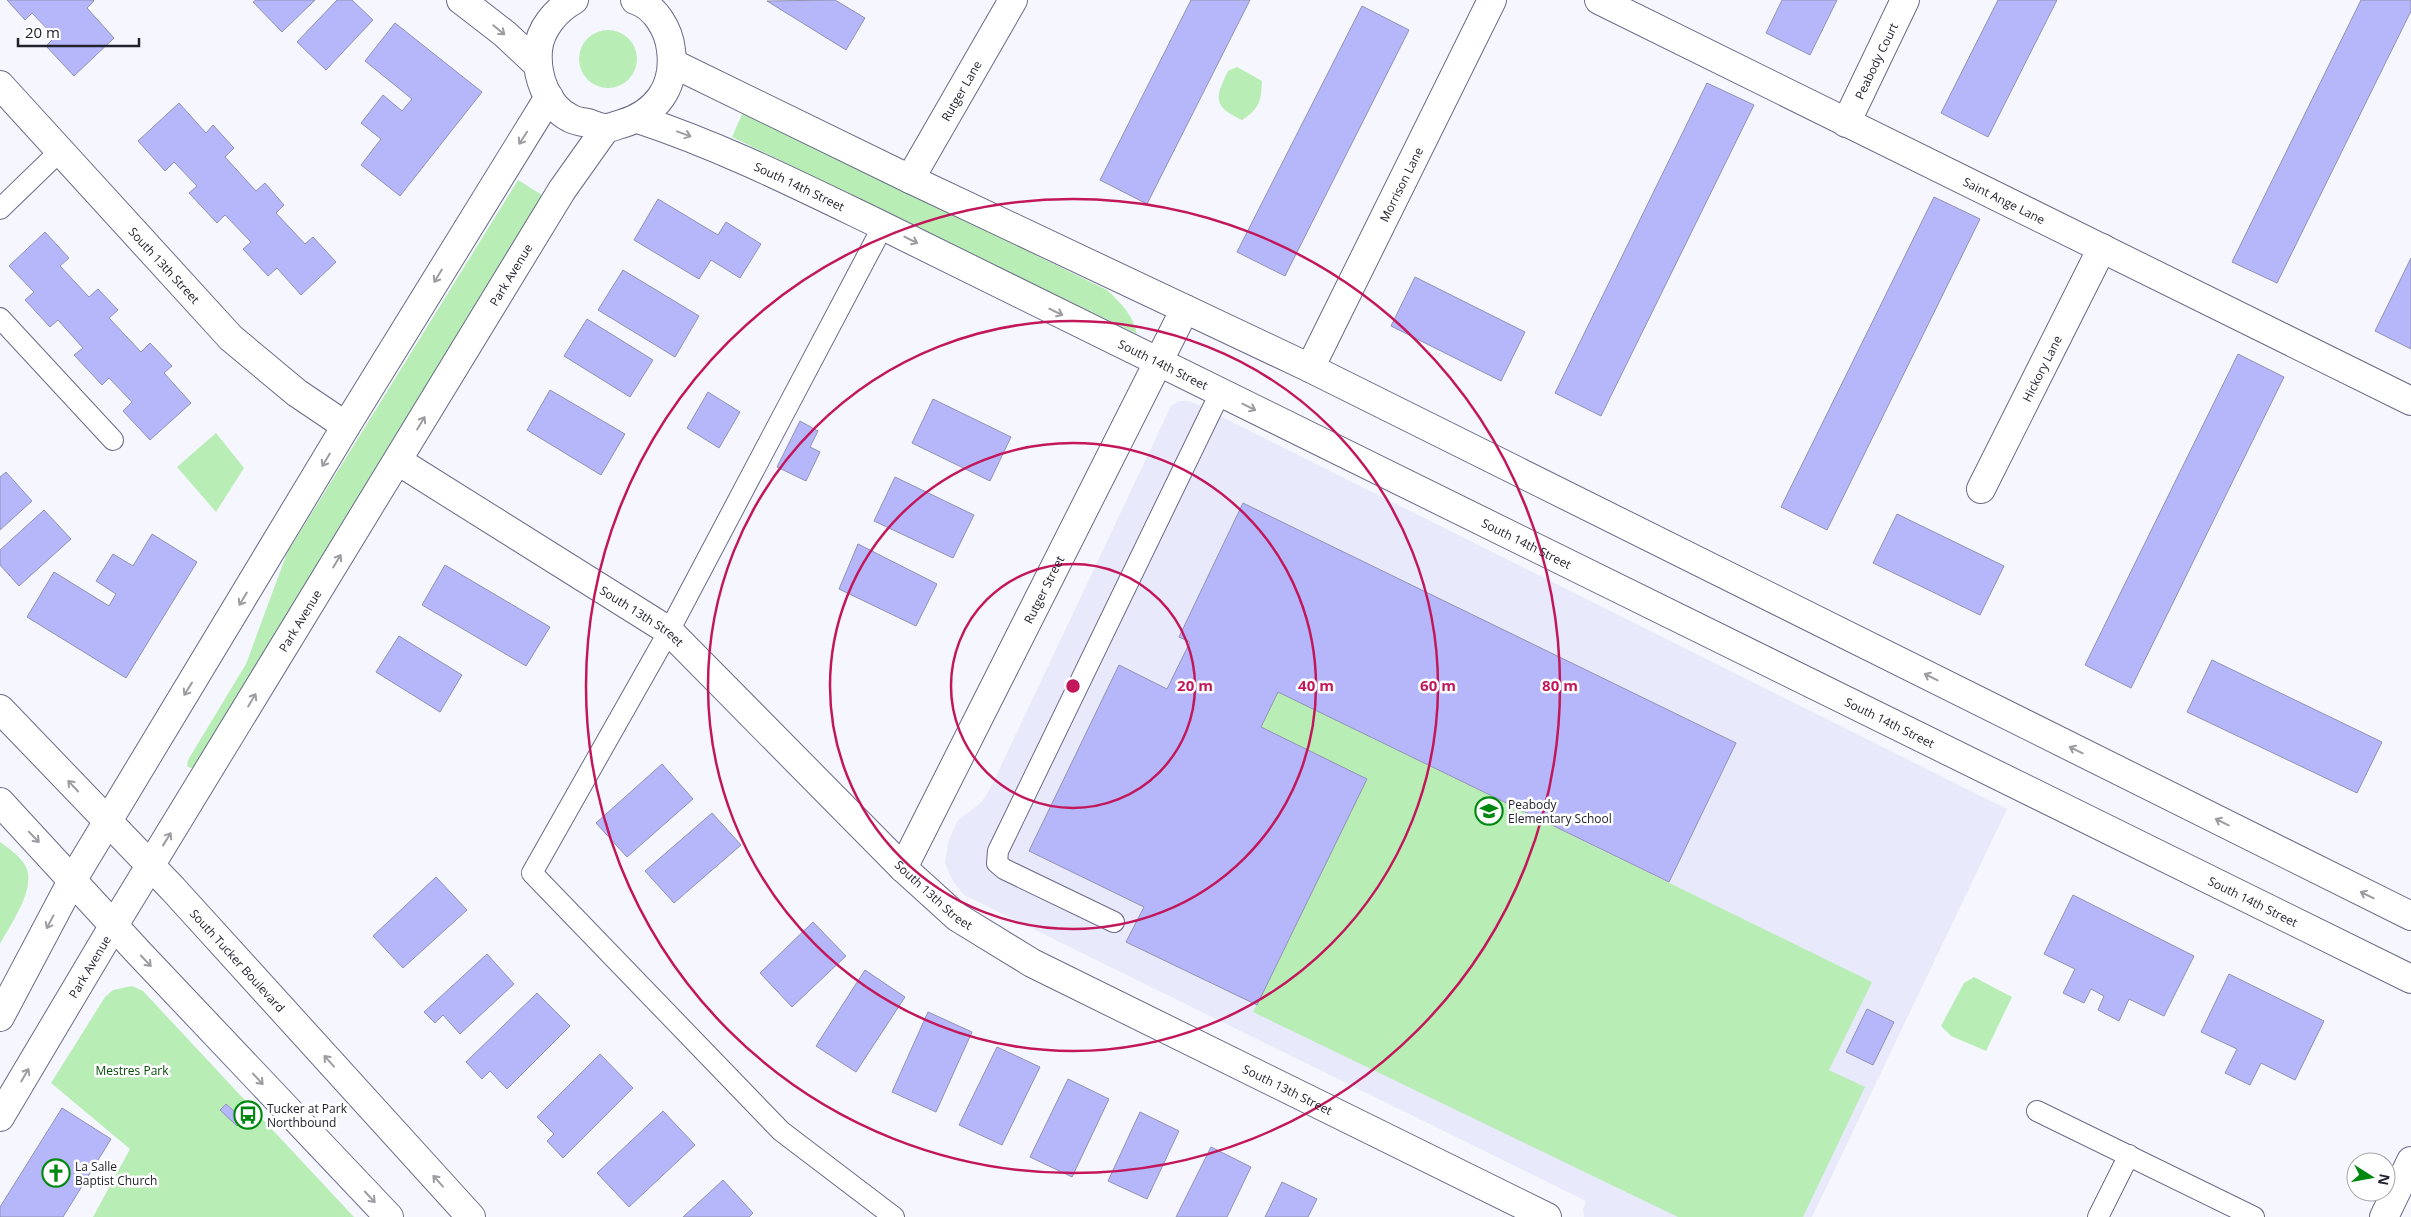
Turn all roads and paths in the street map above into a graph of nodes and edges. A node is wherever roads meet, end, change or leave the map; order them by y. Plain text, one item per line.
1 (461, 0) edge
2 (635, 0) edge
3 (1013, 0) edge
4 (1492, 0) edge
5 (1599, 0) edge
6 (1905, 0) edge
7 (564, 2) edge
8 (665, 9) edge
9 (672, 63) junction
10 (537, 64) junction
11 (0, 85) edge
12 (550, 97) junction
13 (638, 119) junction
14 (1846, 123) junction
15 (606, 128) junction
16 (60, 151) junction
17 (910, 179) junction
18 (0, 209) edge
19 (883, 226) junction
20 (2102, 248) junction
21 (1186, 310) junction
22 (0, 318) edge
23 (1159, 363) junction
24 (1310, 368) junction
25 (1220, 393) junction
26 (2411, 401) edge
27 (346, 426) junction
28 (113, 440) dead end
29 (398, 461) junction
30 (1982, 488) dead end
31 (669, 631) junction
32 (0, 709) edge
33 (0, 802) edge
34 (107, 821) junction
35 (150, 866) junction
36 (903, 868) junction
37 (72, 879) junction
38 (2411, 916) edge
39 (1114, 922) dead end
40 (114, 925) junction
41 (2411, 979) edge
42 (0, 1017) edge
43 (2038, 1111) dead end
44 (0, 1117) edge
45 (2128, 1156) junction
46 (2411, 1161) edge
47 (389, 1217) edge
48 (471, 1217) edge
49 (894, 1217) edge
50 (1547, 1217) edge
51 (2098, 1217) edge
52 (2254, 1217) edge
53 (2384, 1217) edge

1 -> 10 street
2 - 8 street
3 - 17 street, Rutger Lane
4 - 24 street, Morrison Lane
5 - 14 street, Saint Ange Lane
6 - 14 street, Peabody Court
7 - 10 street
8 - 9 street
9 - 13 street
9 - 17 street
10 - 12 street
11 - 16 street, South 13th Street
12 - 15 street
12 -> 27 street
13 - 15 street
13 -> 19 street, South 14th Street
14 - 20 street, Saint Ange Lane
29 -> 15 street, Park Avenue
16 - 18 lane
16 - 27 street, South 13th Street
17 - 21 street
19 -> 23 street, South 14th Street
19 - 31 lane
20 - 26 street, Saint Ange Lane
20 - 30 street, Hickory Lane
21 - 23 street, Rutger Street
21 - 24 street
22 - 28 lane
23 - 25 street, South 14th Street
23 - 36 street, Rutger Street
38 -> 24 street
25 - 39 lane
25 -> 41 street, South 14th Street
27 -> 34 street
29 - 31 street, South 13th Street
35 -> 29 street, Park Avenue
31 - 36 street, South 13th Street
31 - 49 lane
34 -> 32 street, South Tucker Boulevard
33 -> 37 street
34 - 35 street, South Tucker Boulevard
34 - 37 street
35 - 40 street, Park Avenue
48 -> 35 street, South Tucker Boulevard
36 - 50 street, South 13th Street
37 - 40 street
37 -> 42 street
44 -> 40 street, Park Avenue
40 -> 47 street
43 - 45 lane
45 - 51 lane
45 - 52 lane
46 - 53 street

